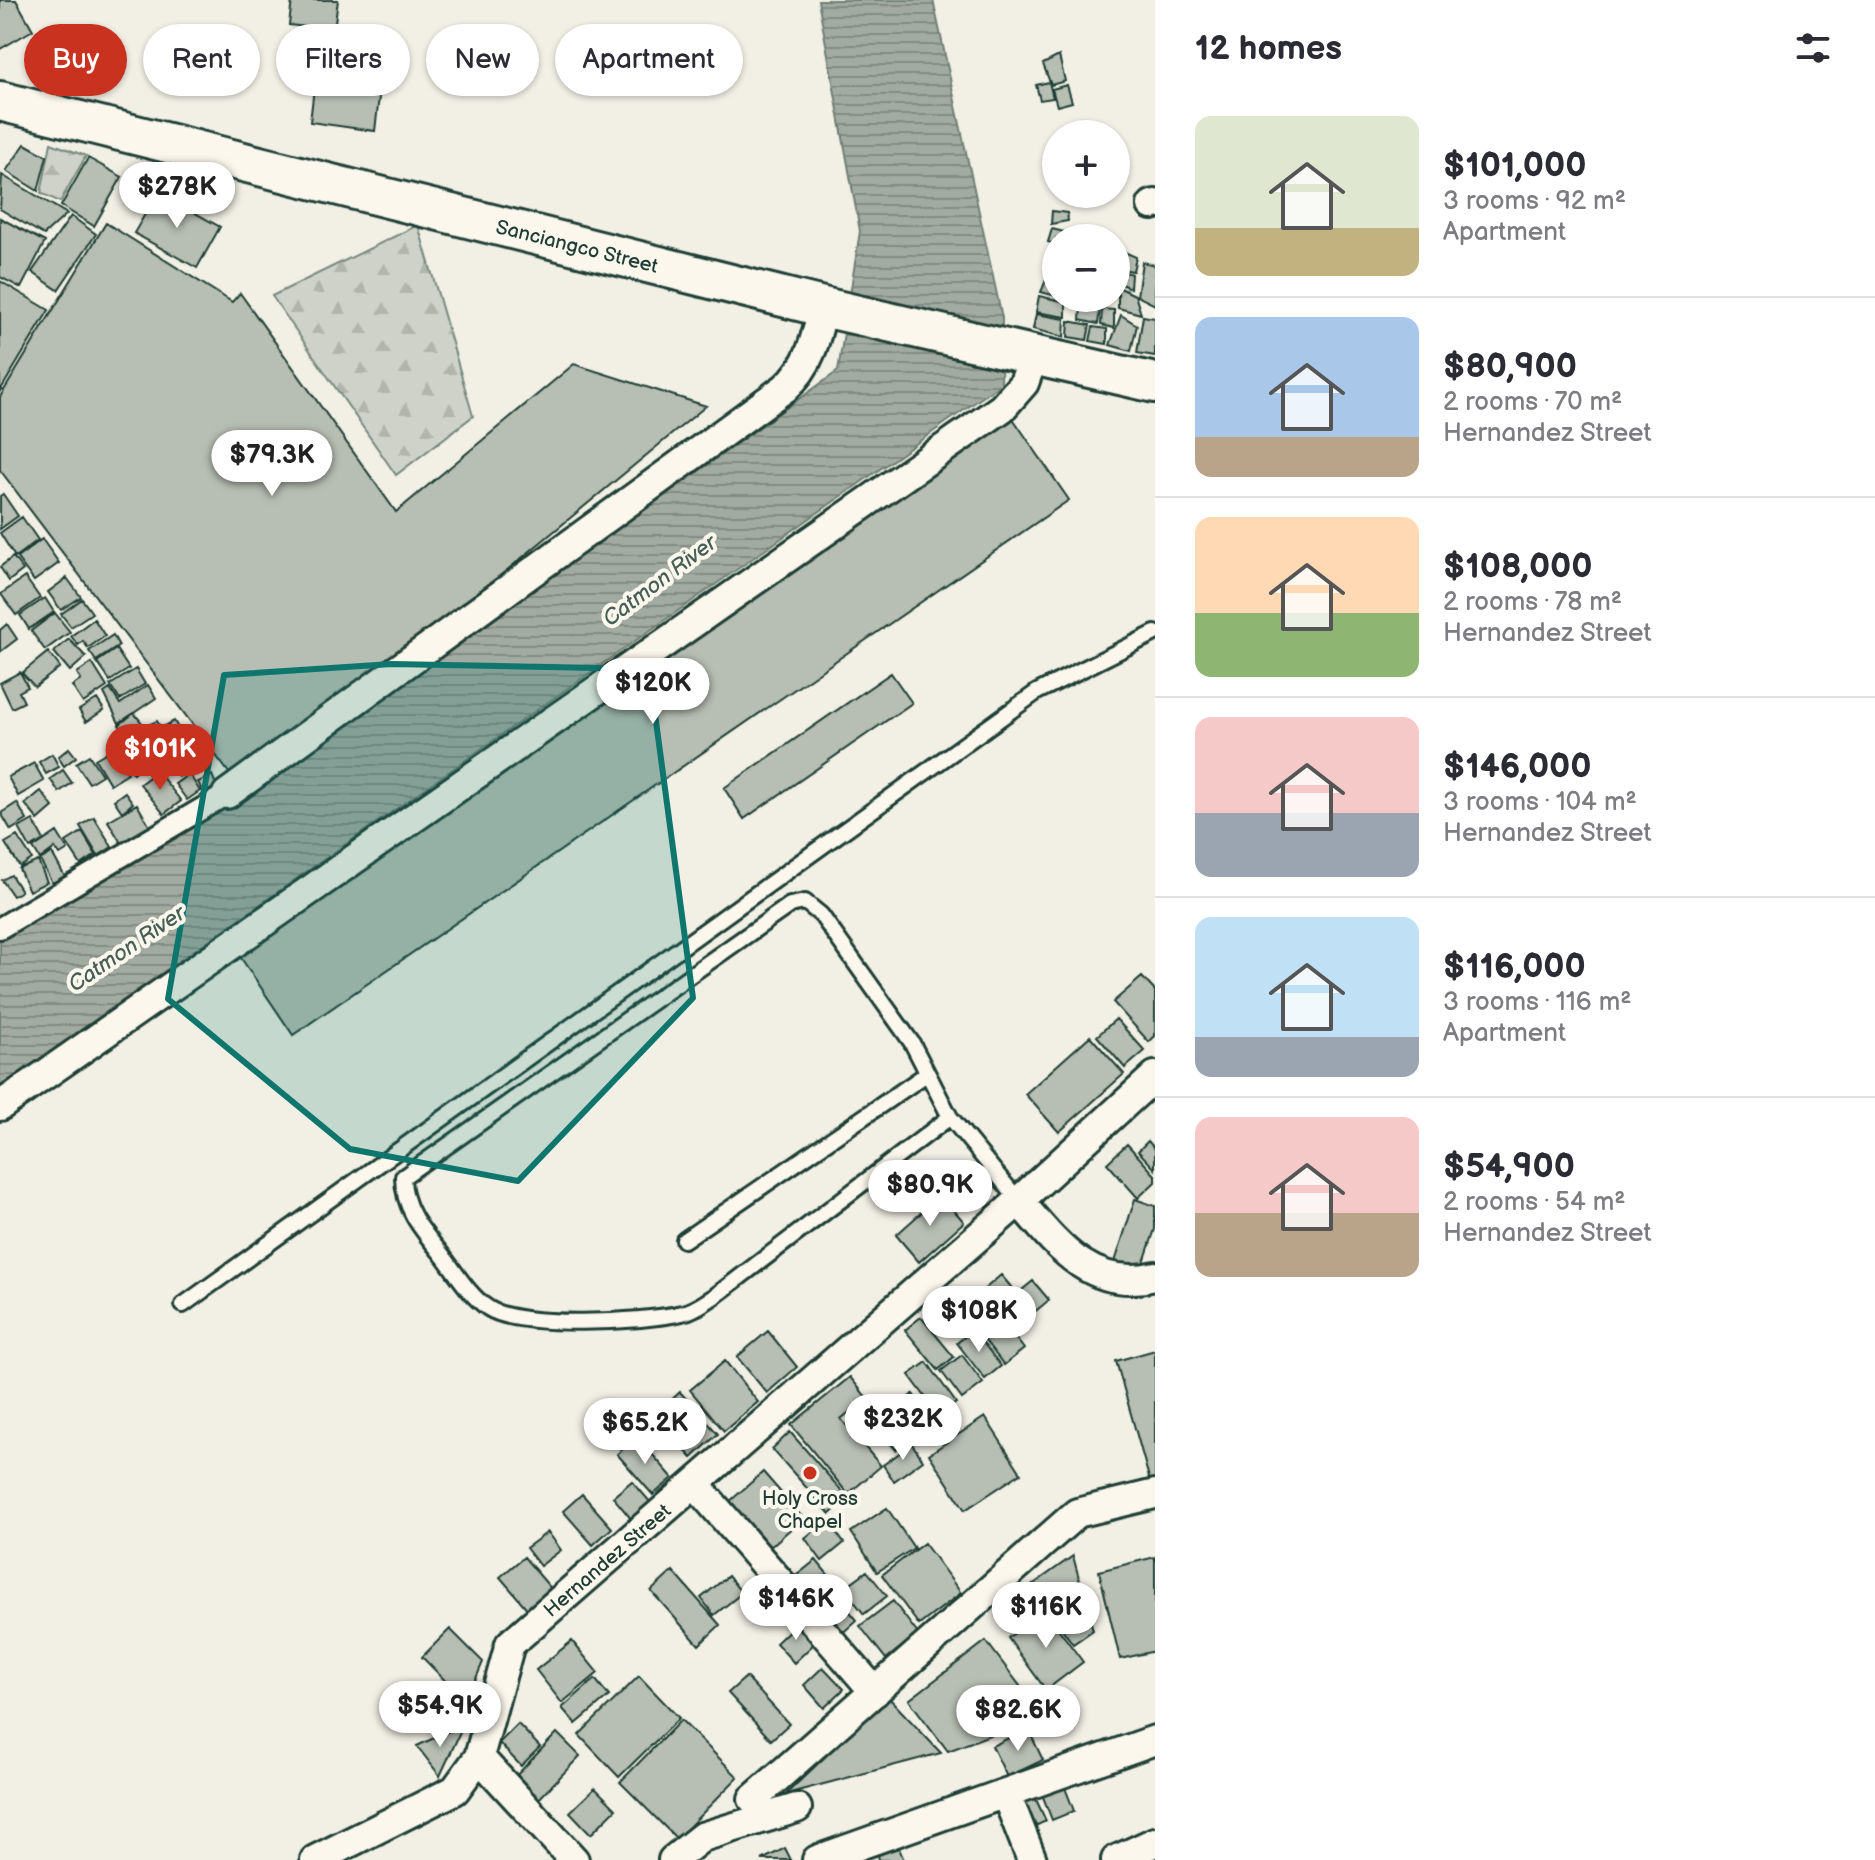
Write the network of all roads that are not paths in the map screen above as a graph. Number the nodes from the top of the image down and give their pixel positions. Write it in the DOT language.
graph roads {
  1 [pos="0,101"];
  2 [pos="834,310"];
  3 [pos="1034,355"];
  4 [pos="1155,383"];
  5 [pos="1155,633"];
  6 [pos="227,794"];
  7 [pos="0,928"];
  8 [pos="925,1075"];
  9 [pos="1155,1076"];
  10 [pos="0,1106"];
  11 [pos="950,1117"];
  12 [pos="1019,1201"];
  13 [pos="684,1240"];
  14 [pos="1155,1276"];
  15 [pos="183,1305"];
  16 [pos="695,1484"];
  17 [pos="1155,1494"];
  18 [pos="875,1692"];
  19 [pos="1155,1740"];
  20 [pos="479,1757"];
  21 [pos="1006,1794"];
  22 [pos="753,1799"];
  23 [pos="797,1808"];
  24 [pos="1155,1842"];
  25 [pos="315,1860"];
  26 [pos="574,1860"];
  27 [pos="673,1860"];
  28 [pos="817,1860"];
  29 [pos="1032,1860"];
  30 [pos="1116,1860"];
  1 -- 2 [label="main road, Sanciangco Street"];
  2 -- 3 [label="main road, Sanciangco Street"];
  2 -- 6 [label="street"];
  3 -- 4 [label="main road, Sanciangco Street"];
  3 -- 10 [label="street"];
  5 -- 15 [label="lane"];
  6 -- 7 [label="street"];
  8 -- 11 [label="lane"];
  8 -- 11 [label="lane"];
  8 -- 13 [label="lane"];
  9 -- 12 [label="street, Hernandez Street"];
  11 -- 12 [label="lane"];
  12 -- 14 [label="street"];
  12 -- 16 [label="street, Hernandez Street"];
  16 -- 18 [label="street"];
  16 -- 20 [label="street, Hernandez Street"];
  17 -- 18 [label="street"];
  18 -- 22 [label="street"];
  19 -- 21 [label="street"];
  20 -- 25 [label="street, Hernandez Street"];
  20 -- 26 [label="street"];
  21 -- 28 [label="street"];
  21 -- 29 [label="street"];
  23 -- 27 [label="street"];
  24 -- 30 [label="street"];
}
